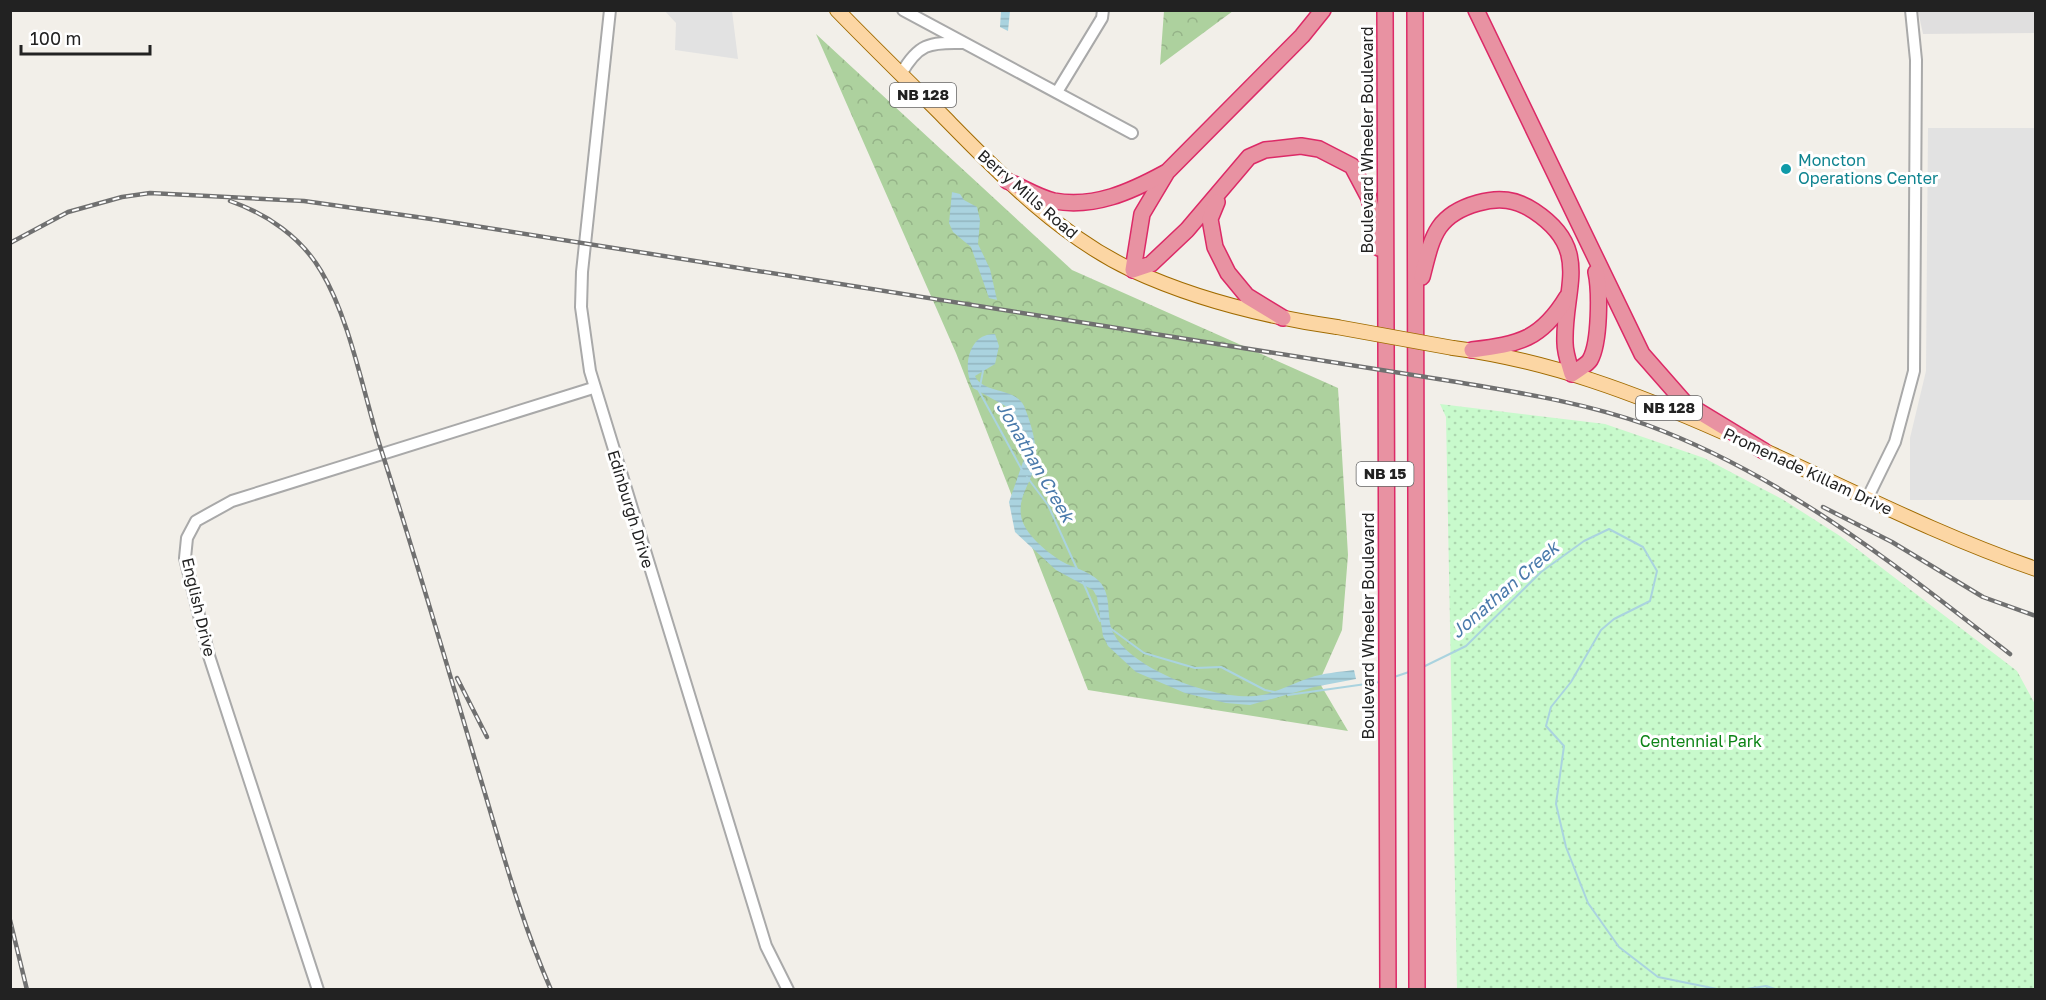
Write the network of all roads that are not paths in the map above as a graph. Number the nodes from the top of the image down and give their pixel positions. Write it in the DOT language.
graph roads {
  1 [pos="610,10"];
  2 [pos="837,10"];
  3 [pos="903,10"];
  4 [pos="1102,10"];
  5 [pos="1323,10"];
  6 [pos="1385,10"];
  7 [pos="1415,10"];
  8 [pos="1476,10"];
  9 [pos="1911,10"];
  10 [pos="967,44"];
  11 [pos="901,74"];
  12 [pos="1057,92"];
  13 [pos="1132,133"];
  14 [pos="1167,172"];
  15 [pos="1008,181"];
  16 [pos="1220,194"];
  17 [pos="1593,254"];
  18 [pos="1133,270"];
  19 [pos="1384,274"];
  20 [pos="1570,292"];
  21 [pos="1415,302"];
  22 [pos="1283,318"];
  23 [pos="1403,339"];
  24 [pos="1472,350"];
  25 [pos="1572,374"];
  26 [pos="593,388"];
  27 [pos="1764,451"];
  28 [pos="1867,499"];
  29 [pos="2036,569"];
  30 [pos="318,990"];
  31 [pos="788,990"];
  32 [pos="1388,990"];
  33 [pos="1417,990"];
  1 -- 26 [label="street, Edinburgh Drive"];
  2 -- 11 [label="main road, Berry Mills Road / NB 128"];
  3 -- 10 [label="street"];
  4 -- 12 [label="street"];
  5 -- 14 [label="highway"];
  6 -- 19 [label="highway, Boulevard Wheeler Boulevard / NB 15"];
  7 -- 21 [label="highway, NB 15"];
  8 -- 17 [label="highway"];
  9 -- 28 [label="street"];
  10 -- 11 [label="street"];
  10 -- 12 [label="street"];
  11 -- 15 [label="main road, Berry Mills Road / NB 128"];
  12 -- 13 [label="street"];
  14 -- 15 [label="highway"];
  14 -- 18 [label="highway"];
  15 -- 18 [label="main road, Berry Mills Road / NB 128"];
  16 -- 18 [label="highway"];
  16 -- 19 [label="highway"];
  16 -- 22 [label="highway"];
  17 -- 25 [label="highway"];
  17 -- 27 [label="highway"];
  18 -- 22 [label="main road, Berry Mills Road / NB 128"];
  19 -- 32 [label="highway, Boulevard Wheeler Boulevard / NB 15"];
  20 -- 21 [label="highway"];
  20 -- 24 [label="highway"];
  20 -- 25 [label="highway"];
  21 -- 33 [label="highway, NB 15"];
  22 -- 23 [label="main road, Berry Mills Road / NB 128, bridge"];
  23 -- 24 [label="main road, Promenade Killam Drive / NB 128, bridge"];
  24 -- 25 [label="main road, Promenade Killam Drive / NB 128"];
  25 -- 27 [label="main road, Promenade Killam Drive / NB 128"];
  26 -- 30 [label="street, English Drive"];
  26 -- 31 [label="street, Edinburgh Drive"];
  27 -- 28 [label="main road, Promenade Killam Drive / NB 128"];
  28 -- 29 [label="main road, Promenade Killam Drive / NB 128"];
}
